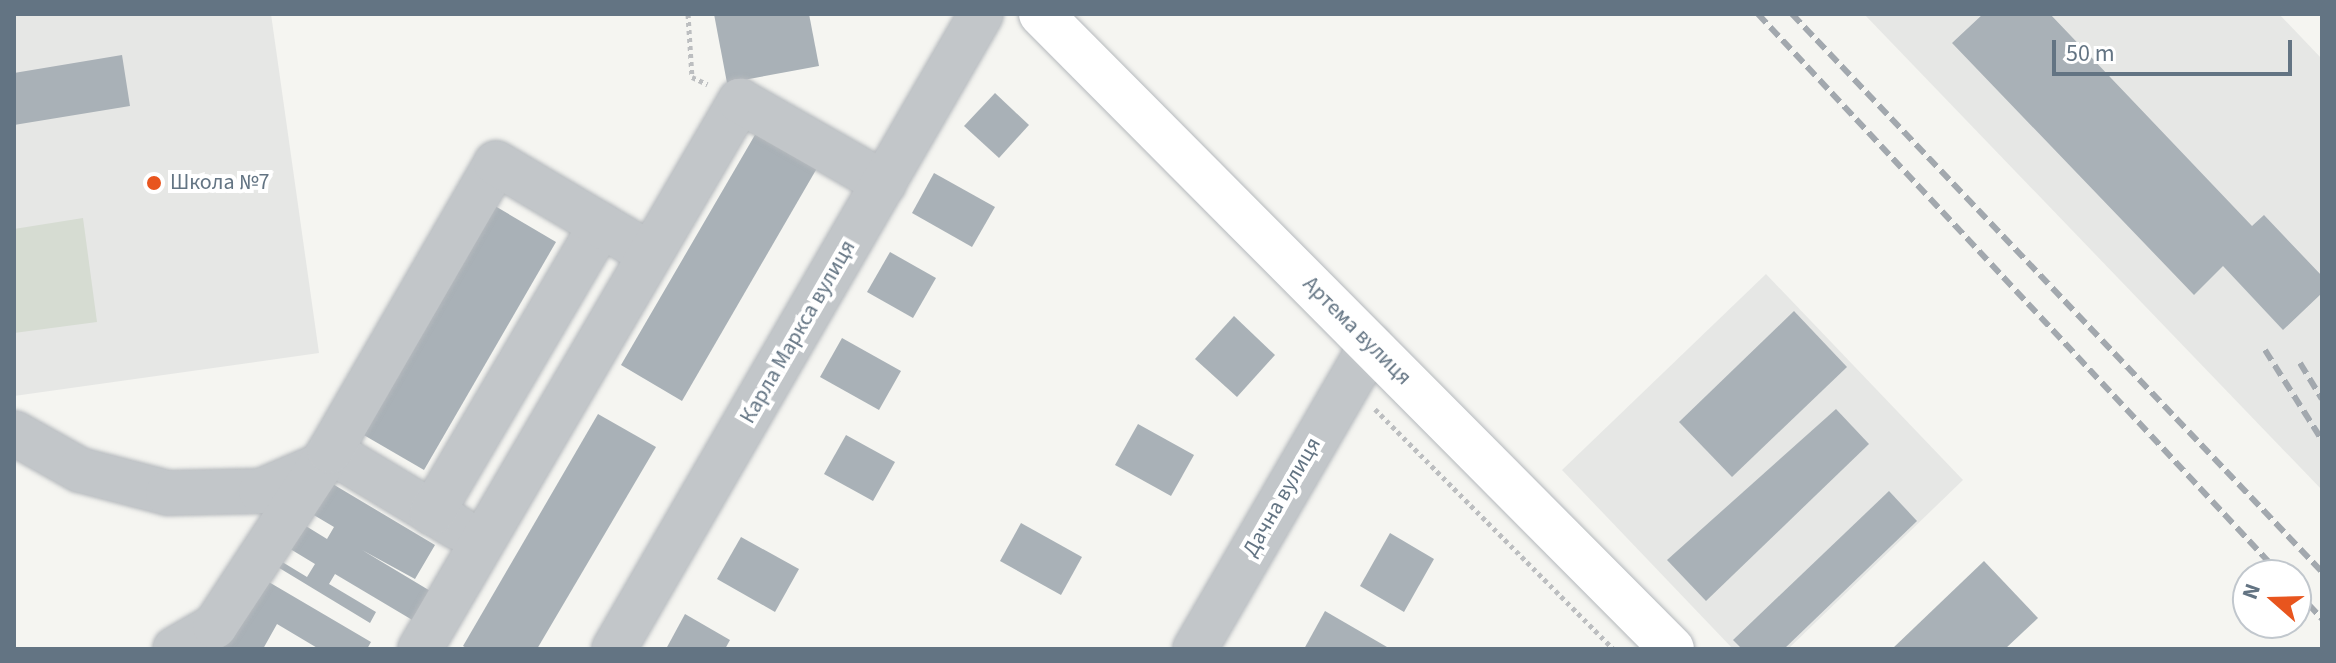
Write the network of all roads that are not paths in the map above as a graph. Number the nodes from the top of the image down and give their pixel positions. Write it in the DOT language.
graph roads {
  1 [pos="981,14"];
  2 [pos="1041,14"];
  3 [pos="884,183"];
  4 [pos="601,225"];
  5 [pos="650,254"];
  6 [pos="1371,345"];
  7 [pos="14,433"];
  8 [pos="326,458"];
  9 [pos="432,513"];
  10 [pos="482,542"];
  11 [pos="175,649"];
  12 [pos="420,649"];
  13 [pos="614,649"];
  14 [pos="1195,649"];
  15 [pos="1672,649"];
  1 -- 3 [label="street, Карла Маркса вулиця"];
  2 -- 6 [label="main road, Артема вулиця"];
  3 -- 5 [label="street"];
  3 -- 13 [label="street, Карла Маркса вулиця"];
  4 -- 5 [label="street"];
  4 -- 8 [label="street"];
  4 -- 9 [label="street"];
  5 -- 10 [label="street"];
  6 -- 14 [label="street, Дачна вулиця"];
  6 -- 15 [label="main road, Артема вулиця"];
  7 -- 8 [label="street"];
  8 -- 9 [label="street"];
  8 -- 11 [label="street"];
  9 -- 10 [label="street"];
  10 -- 12 [label="street"];
}
